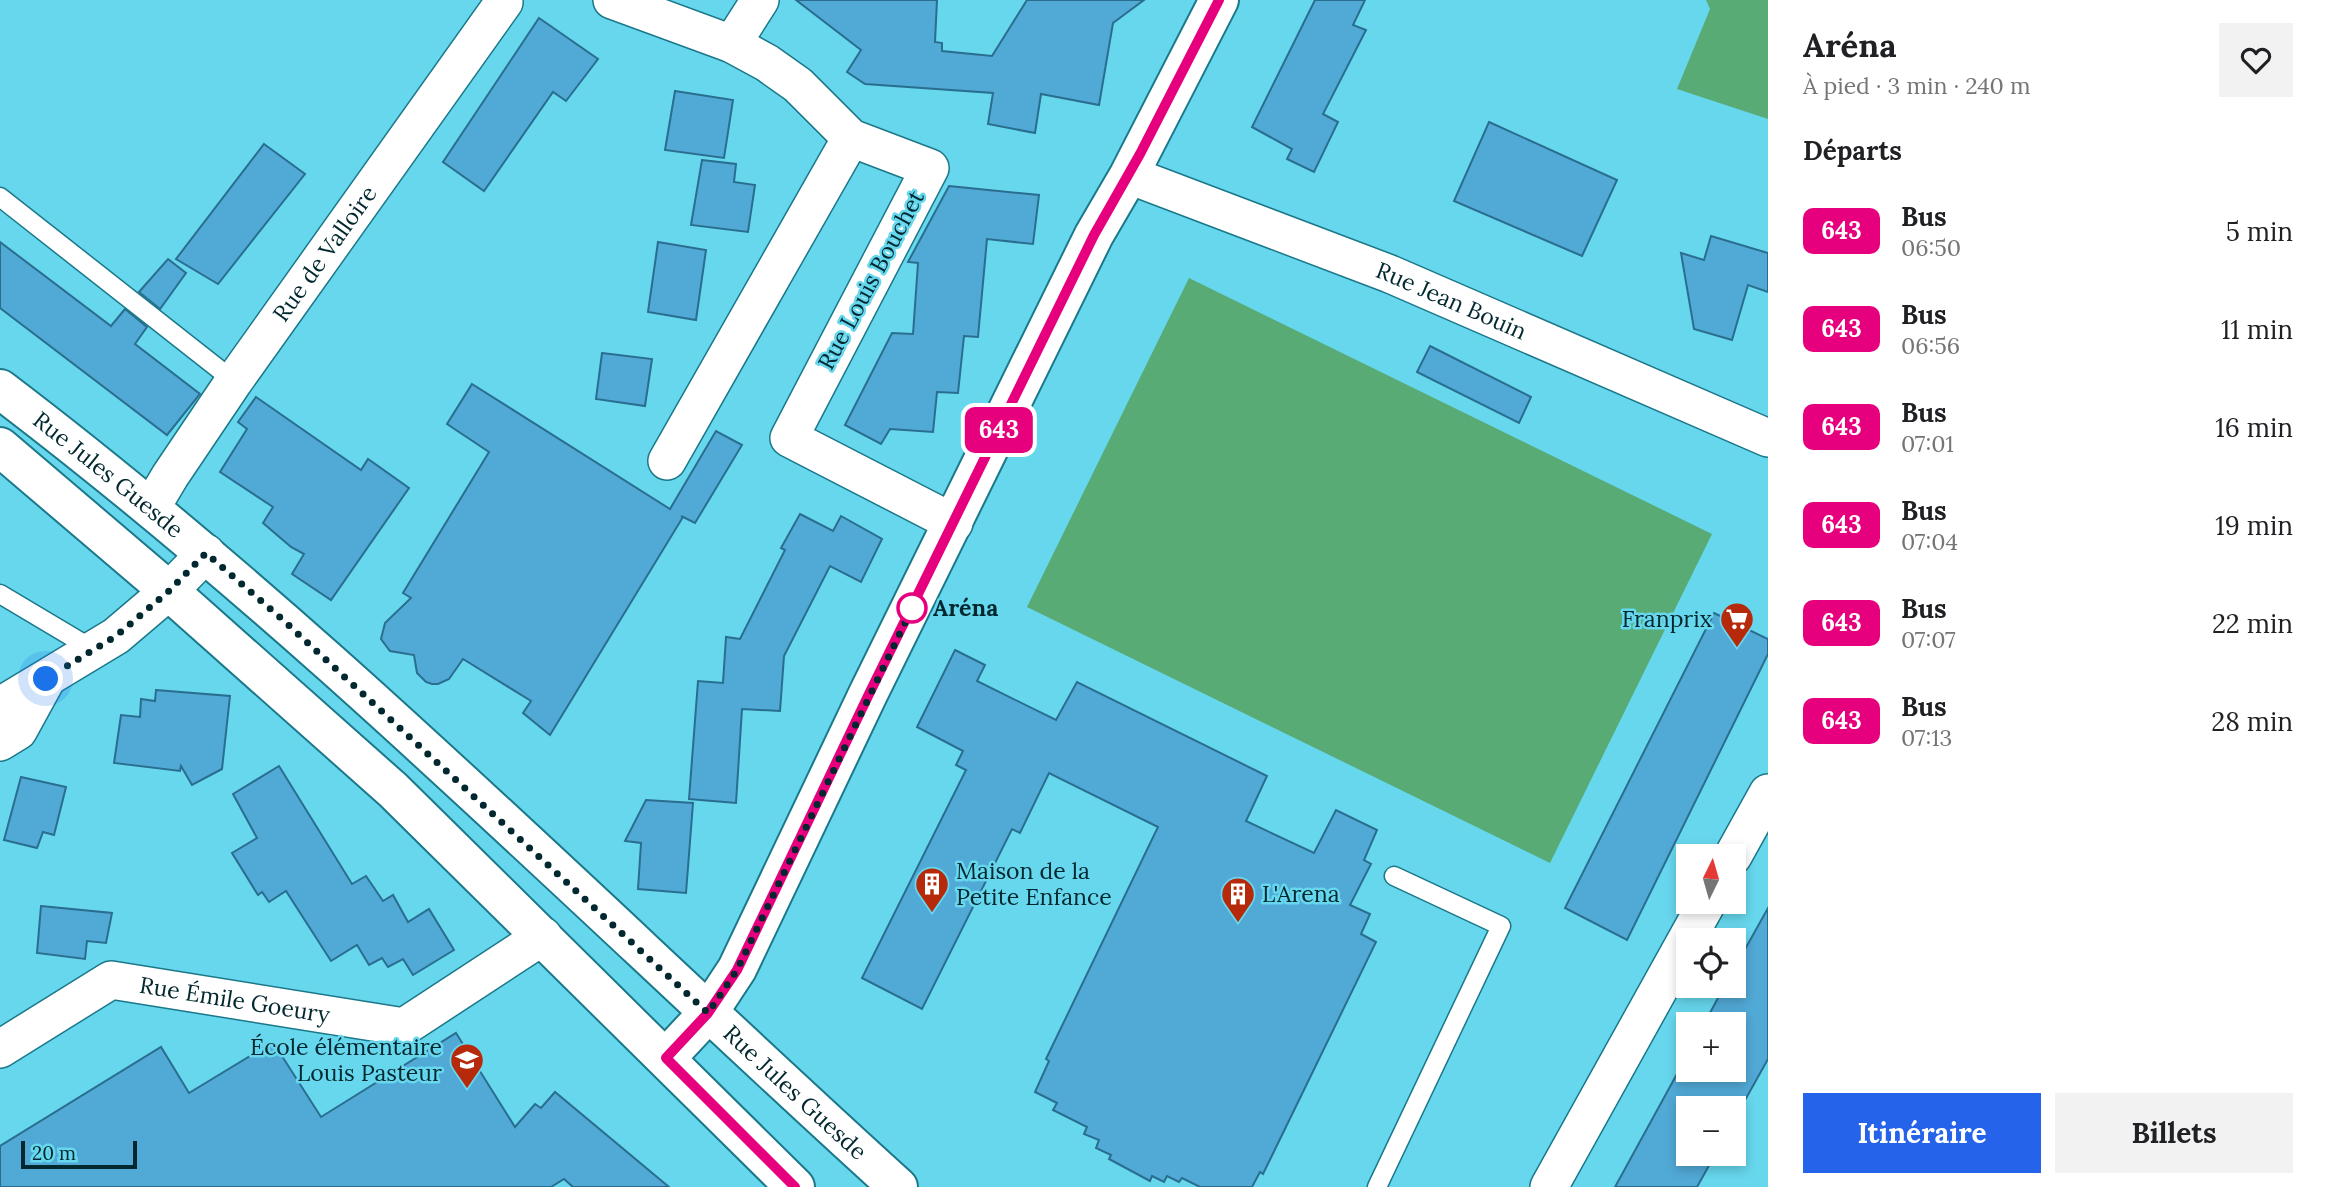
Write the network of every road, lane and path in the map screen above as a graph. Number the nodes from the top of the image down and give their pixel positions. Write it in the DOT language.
graph roads {
  1 [pos="612,0"];
  2 [pos="760,0"];
  3 [pos="1219,0"];
  4 [pos="504,2"];
  5 [pos="732,44"];
  6 [pos="851,138"];
  7 [pos="1129,175"];
  8 [pos="0,197"];
  9 [pos="234,382"];
  10 [pos="0,389"];
  11 [pos="1768,438"];
  12 [pos="0,447"];
  13 [pos="667,461"];
  14 [pos="151,508"];
  15 [pos="954,523"];
  16 [pos="206,553"];
  17 [pos="169,591"];
  18 [pos="0,594"];
  19 [pos="94,650"];
  20 [pos="46,679"];
  21 [pos="0,706"];
  22 [pos="0,742"];
  23 [pos="1768,793"];
  24 [pos="1740,844"];
  25 [pos="1394,876"];
  26 [pos="1701,914"];
  27 [pos="543,936"];
  28 [pos="708,1013"];
  29 [pos="0,1049"];
  30 [pos="666,1058"];
  31 [pos="795,1187"];
  32 [pos="898,1187"];
  33 [pos="1377,1187"];
  34 [pos="1549,1187"];
  1 -- 5 [label="street, Rue Louis Bouchet"];
  2 -- 5 [label="street"];
  3 -- 7 [label="main road"];
  4 -- 9 [label="street, Rue de Valloire"];
  5 -- 6 [label="street, Rue Louis Bouchet"];
  6 -- 13 [label="street"];
  6 -- 15 [label="street, Rue Louis Bouchet"];
  7 -- 11 [label="street, Rue Jean Bouin"];
  7 -- 15 [label="main road"];
  8 -- 9 [label="lane"];
  9 -- 14 [label="street, Rue de Valloire"];
  10 -- 14 [label="main road, Rue Jules Guesde"];
  12 -- 17 [label="main road, Rue Jules Guesde"];
  14 -- 16 [label="main road, Rue Jules Guesde"];
  15 -- 28 [label="main road"];
  16 -- 17 [label="street"];
  16 -- 28 [label="main road, Rue Jules Guesde"];
  17 -- 19 [label="street"];
  17 -- 27 [label="main road, Rue Jules Guesde"];
  18 -- 19 [label="lane"];
  19 -- 20 [label="street"];
  20 -- 21 [label="street"];
  20 -- 22 [label="street"];
  23 -- 24 [label="street"];
  25 -- 33 [label="lane"];
  26 -- 34 [label="street"];
  27 -- 29 [label="street, Rue Émile Goeury"];
  27 -- 30 [label="main road, Rue Jules Guesde"];
  28 -- 30 [label="main road"];
  28 -- 32 [label="main road, Rue Jules Guesde"];
  30 -- 31 [label="main road, Rue Jules Guesde"];
}
